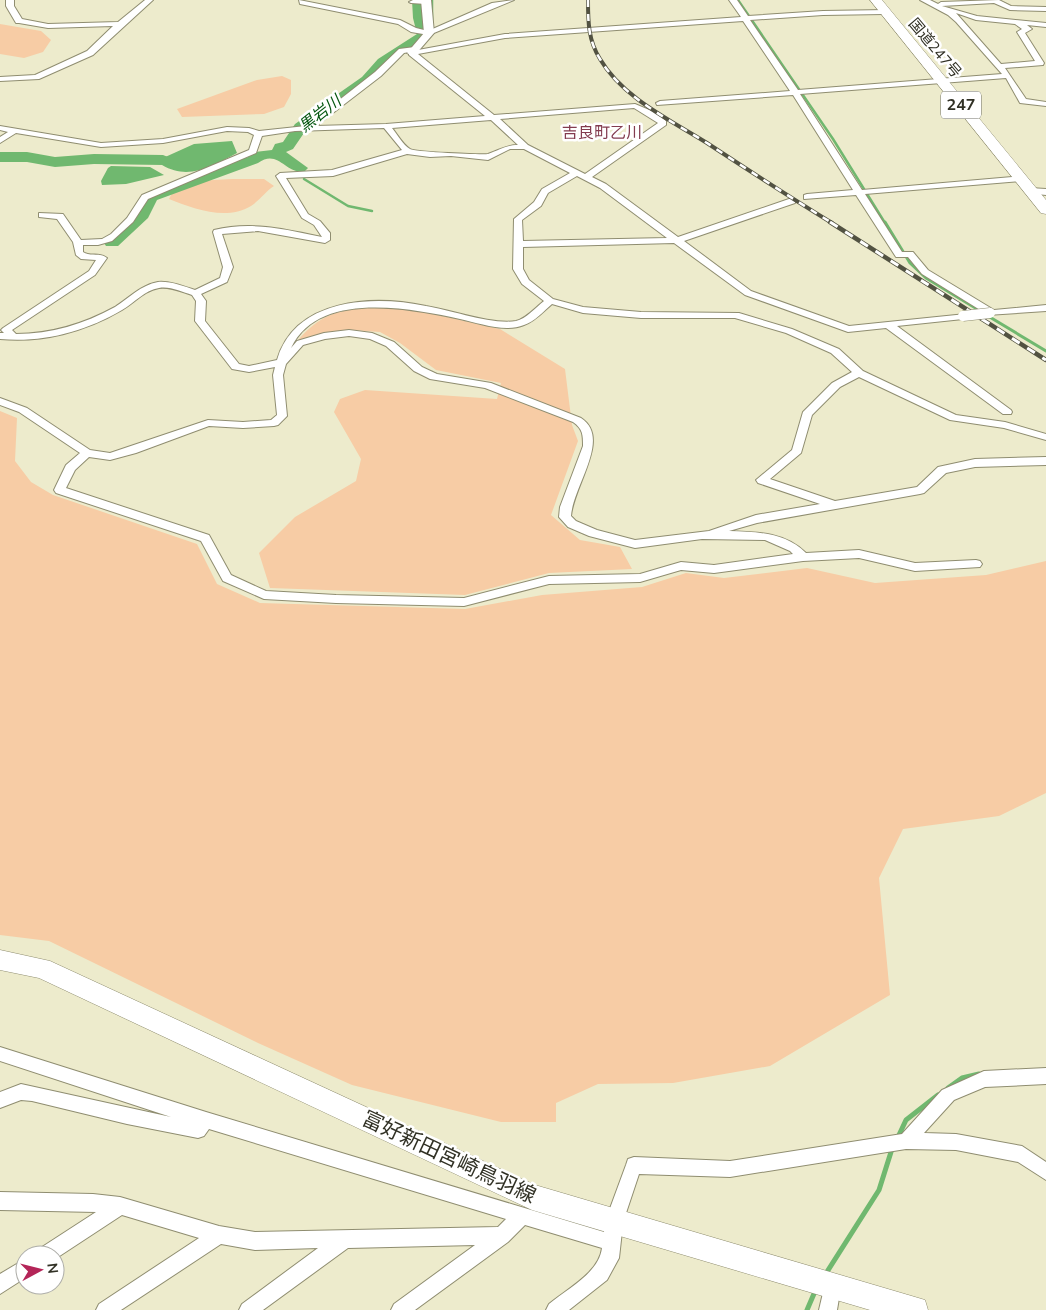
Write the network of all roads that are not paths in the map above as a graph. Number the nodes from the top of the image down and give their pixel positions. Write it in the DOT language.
graph roads {
  1 [pos="10,0"];
  2 [pos="149,0"];
  3 [pos="303,0"];
  4 [pos="510,0"];
  5 [pos="733,0"];
  6 [pos="876,0"];
  7 [pos="924,0"];
  8 [pos="426,1"];
  9 [pos="994,1"];
  10 [pos="414,2"];
  11 [pos="323,3"];
  12 [pos="938,4"];
  13 [pos="1046,9"];
  14 [pos="884,12"];
  15 [pos="745,18"];
  16 [pos="1010,21"];
  17 [pos="120,24"];
  18 [pos="1046,25"];
  19 [pos="429,33"];
  20 [pos="414,51"];
  21 [pos="998,66"];
  22 [pos="1008,76"];
  23 [pos="0,79"];
  24 [pos="941,80"];
  25 [pos="795,92"];
  26 [pos="660,103"];
  27 [pos="1046,104"];
  28 [pos="493,118"];
  29 [pos="386,126"];
  30 [pos="0,128"];
  31 [pos="306,129"];
  32 [pos="14,131"];
  33 [pos="258,134"];
  34 [pos="0,141"];
  35 [pos="525,147"];
  36 [pos="407,151"];
  37 [pos="576,173"];
  38 [pos="586,177"];
  39 [pos="1020,178"];
  40 [pos="1030,191"];
  41 [pos="859,192"];
  42 [pos="1046,192"];
  43 [pos="807,197"];
  44 [pos="792,201"];
  45 [pos="1046,210"];
  46 [pos="42,215"];
  47 [pos="678,240"];
  48 [pos="78,242"];
  49 [pos="517,244"];
  50 [pos="196,293"];
  51 [pos="550,301"];
  52 [pos="1046,308"];
  53 [pos="991,313"];
  54 [pos="797,322"];
  55 [pos="889,325"];
  56 [pos="0,336"];
  57 [pos="14,338"];
  58 [pos="283,362"];
  59 [pos="860,373"];
  60 [pos="0,400"];
  61 [pos="1007,412"];
  62 [pos="1046,437"];
  63 [pos="87,454"];
  64 [pos="1046,461"];
  65 [pos="837,506"];
  66 [pos="702,535"];
  67 [pos="803,557"];
  68 [pos="976,564"];
  69 [pos="0,960"];
  70 [pos="0,1054"];
  71 [pos="1046,1076"];
  72 [pos="0,1100"];
  73 [pos="206,1120"];
  74 [pos="906,1141"];
  75 [pos="1046,1172"];
  76 [pos="0,1200"];
  77 [pos="120,1206"];
  78 [pos="521,1216"];
  79 [pos="613,1233"];
  80 [pos="219,1234"];
  81 [pos="502,1236"];
  82 [pos="344,1240"];
  83 [pos="60,1245"];
  84 [pos="15,1275"];
  85 [pos="0,1285"];
  86 [pos="823,1291"];
  87 [pos="123,1305"];
  88 [pos="106,1310"];
  89 [pos="248,1310"];
  90 [pos="400,1310"];
  91 [pos="555,1310"];
  92 [pos="915,1310"];
  1 -- 17 [label="street"];
  2 -- 17 [label="street"];
  3 -- 11 [label="street"];
  4 -- 19 [label="street"];
  5 -- 15 [label="street"];
  6 -- 14 [label="highway, 国道247号 / 247"];
  7 -- 12 [label="street"];
  7 -- 21 [label="street"];
  8 -- 10 [label="street"];
  8 -- 19 [label="street"];
  9 -- 12 [label="street"];
  9 -- 13 [label="street"];
  11 -- 19 [label="street"];
  12 -- 16 [label="street"];
  14 -- 15 [label="street"];
  14 -- 24 [label="highway, 国道247号 / 247"];
  15 -- 20 [label="street"];
  15 -- 25 [label="street"];
  16 -- 18 [label="street"];
  16 -- 21 [label="street"];
  17 -- 23 [label="street"];
  19 -- 20 [label="street"];
  20 -- 28 [label="street"];
  20 -- 31 [label="street"];
  21 -- 22 [label="street"];
  22 -- 24 [label="street"];
  22 -- 27 [label="street"];
  24 -- 25 [label="street"];
  24 -- 39 [label="highway, 国道247号 / 247"];
  25 -- 26 [label="street"];
  25 -- 41 [label="street"];
  28 -- 29 [label="street"];
  28 -- 35 [label="street"];
  28 -- 38 [label="street"];
  29 -- 31 [label="street"];
  29 -- 36 [label="street"];
  30 -- 32 [label="street"];
  31 -- 33 [label="street"];
  32 -- 33 [label="street"];
  32 -- 34 [label="street"];
  33 -- 48 [label="street"];
  35 -- 36 [label="street"];
  35 -- 37 [label="street"];
  36 -- 50 [label="street"];
  37 -- 38 [label="street"];
  37 -- 49 [label="street"];
  38 -- 47 [label="street"];
  39 -- 40 [label="highway, 国道247号 / 247"];
  39 -- 41 [label="street"];
  40 -- 42 [label="street"];
  40 -- 45 [label="highway, 国道247号 / 247"];
  41 -- 43 [label="street"];
  41 -- 53 [label="street"];
  44 -- 47 [label="street"];
  46 -- 48 [label="street"];
  47 -- 49 [label="street"];
  47 -- 54 [label="street"];
  48 -- 57 [label="street"];
  49 -- 51 [label="street"];
  50 -- 57 [label="street"];
  50 -- 58 [label="street"];
  51 -- 54 [label="street"];
  51 -- 58 [label="street"];
  52 -- 53 [label="street"];
  53 -- 55 [label="street, bridge"];
  54 -- 55 [label="street"];
  54 -- 59 [label="street"];
  55 -- 61 [label="street"];
  56 -- 57 [label="street"];
  58 -- 63 [label="street"];
  58 -- 66 [label="street"];
  59 -- 62 [label="street"];
  59 -- 65 [label="street"];
  60 -- 63 [label="street"];
  63 -- 67 [label="street"];
  64 -- 65 [label="street"];
  65 -- 66 [label="street"];
  66 -- 67 [label="street"];
  67 -- 68 [label="street"];
  69 -- 79 [label="main road, 富好新田宮崎鳥羽線"];
  70 -- 73 [label="street"];
  71 -- 74 [label="street"];
  72 -- 73 [label="street"];
  73 -- 78 [label="street"];
  74 -- 75 [label="street"];
  74 -- 79 [label="street"];
  76 -- 77 [label="street"];
  77 -- 80 [label="street"];
  77 -- 83 [label="street"];
  78 -- 79 [label="street"];
  78 -- 81 [label="street"];
  79 -- 86 [label="main road, 富好新田宮崎鳥羽線"];
  79 -- 91 [label="street"];
  80 -- 82 [label="street"];
  80 -- 87 [label="street"];
  81 -- 82 [label="street"];
  81 -- 90 [label="street"];
  82 -- 89 [label="street"];
  84 -- 85 [label="street"];
  86 -- 92 [label="main road, 富好新田宮崎鳥羽線"];
  87 -- 88 [label="street"];
}
